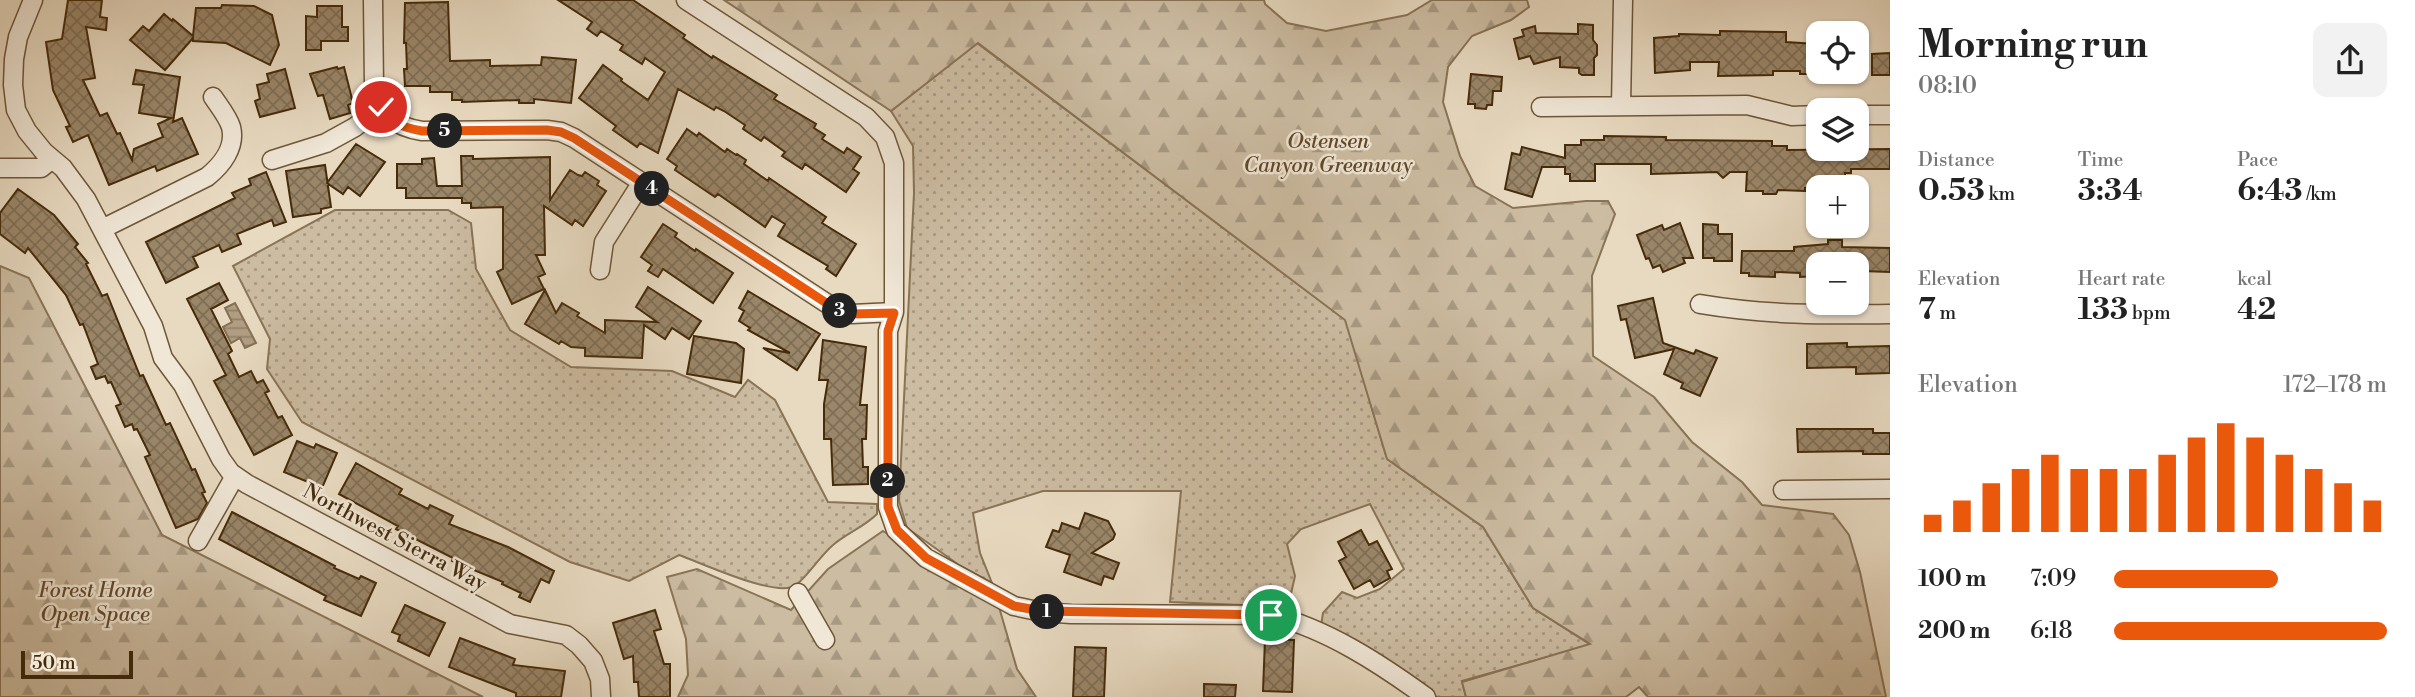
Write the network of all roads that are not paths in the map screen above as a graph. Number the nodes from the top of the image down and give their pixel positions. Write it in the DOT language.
graph roads {
  1 [pos="33,0"];
  2 [pos="373,0"];
  3 [pos="686,0"];
  4 [pos="1623,0"];
  5 [pos="8,50"];
  6 [pos="213,97"];
  7 [pos="1621,105"];
  8 [pos="381,107"];
  9 [pos="1541,107"];
  10 [pos="1869,115"];
  11 [pos="1890,115"];
  12 [pos="1806,116"];
  13 [pos="52,159"];
  14 [pos="272,160"];
  15 [pos="0,168"];
  16 [pos="642,182"];
  17 [pos="102,229"];
  18 [pos="600,270"];
  19 [pos="1700,304"];
  20 [pos="894,313"];
  21 [pos="1890,314"];
  22 [pos="235,476"];
  23 [pos="1890,489"];
  24 [pos="1783,490"];
  25 [pos="198,541"];
  26 [pos="798,593"];
  27 [pos="825,640"];
  28 [pos="601,697"];
  29 [pos="1426,697"];
  1 -- 5 [label="street, Northwest Sierra Way"];
  2 -- 8 [label="street"];
  3 -- 20 [label="street"];
  4 -- 7 [label="street"];
  5 -- 13 [label="street, Northwest Sierra Way"];
  6 -- 17 [label="street"];
  7 -- 9 [label="street"];
  7 -- 12 [label="street"];
  8 -- 14 [label="street"];
  8 -- 16 [label="street"];
  10 -- 11 [label="street"];
  13 -- 15 [label="street"];
  13 -- 17 [label="street, Northwest Sierra Way"];
  16 -- 18 [label="street"];
  16 -- 20 [label="street"];
  17 -- 22 [label="street, Northwest Sierra Way"];
  19 -- 21 [label="street"];
  20 -- 29 [label="street"];
  22 -- 25 [label="street"];
  22 -- 28 [label="street, Northwest Sierra Way"];
  23 -- 24 [label="street"];
  26 -- 27 [label="street"];
}
